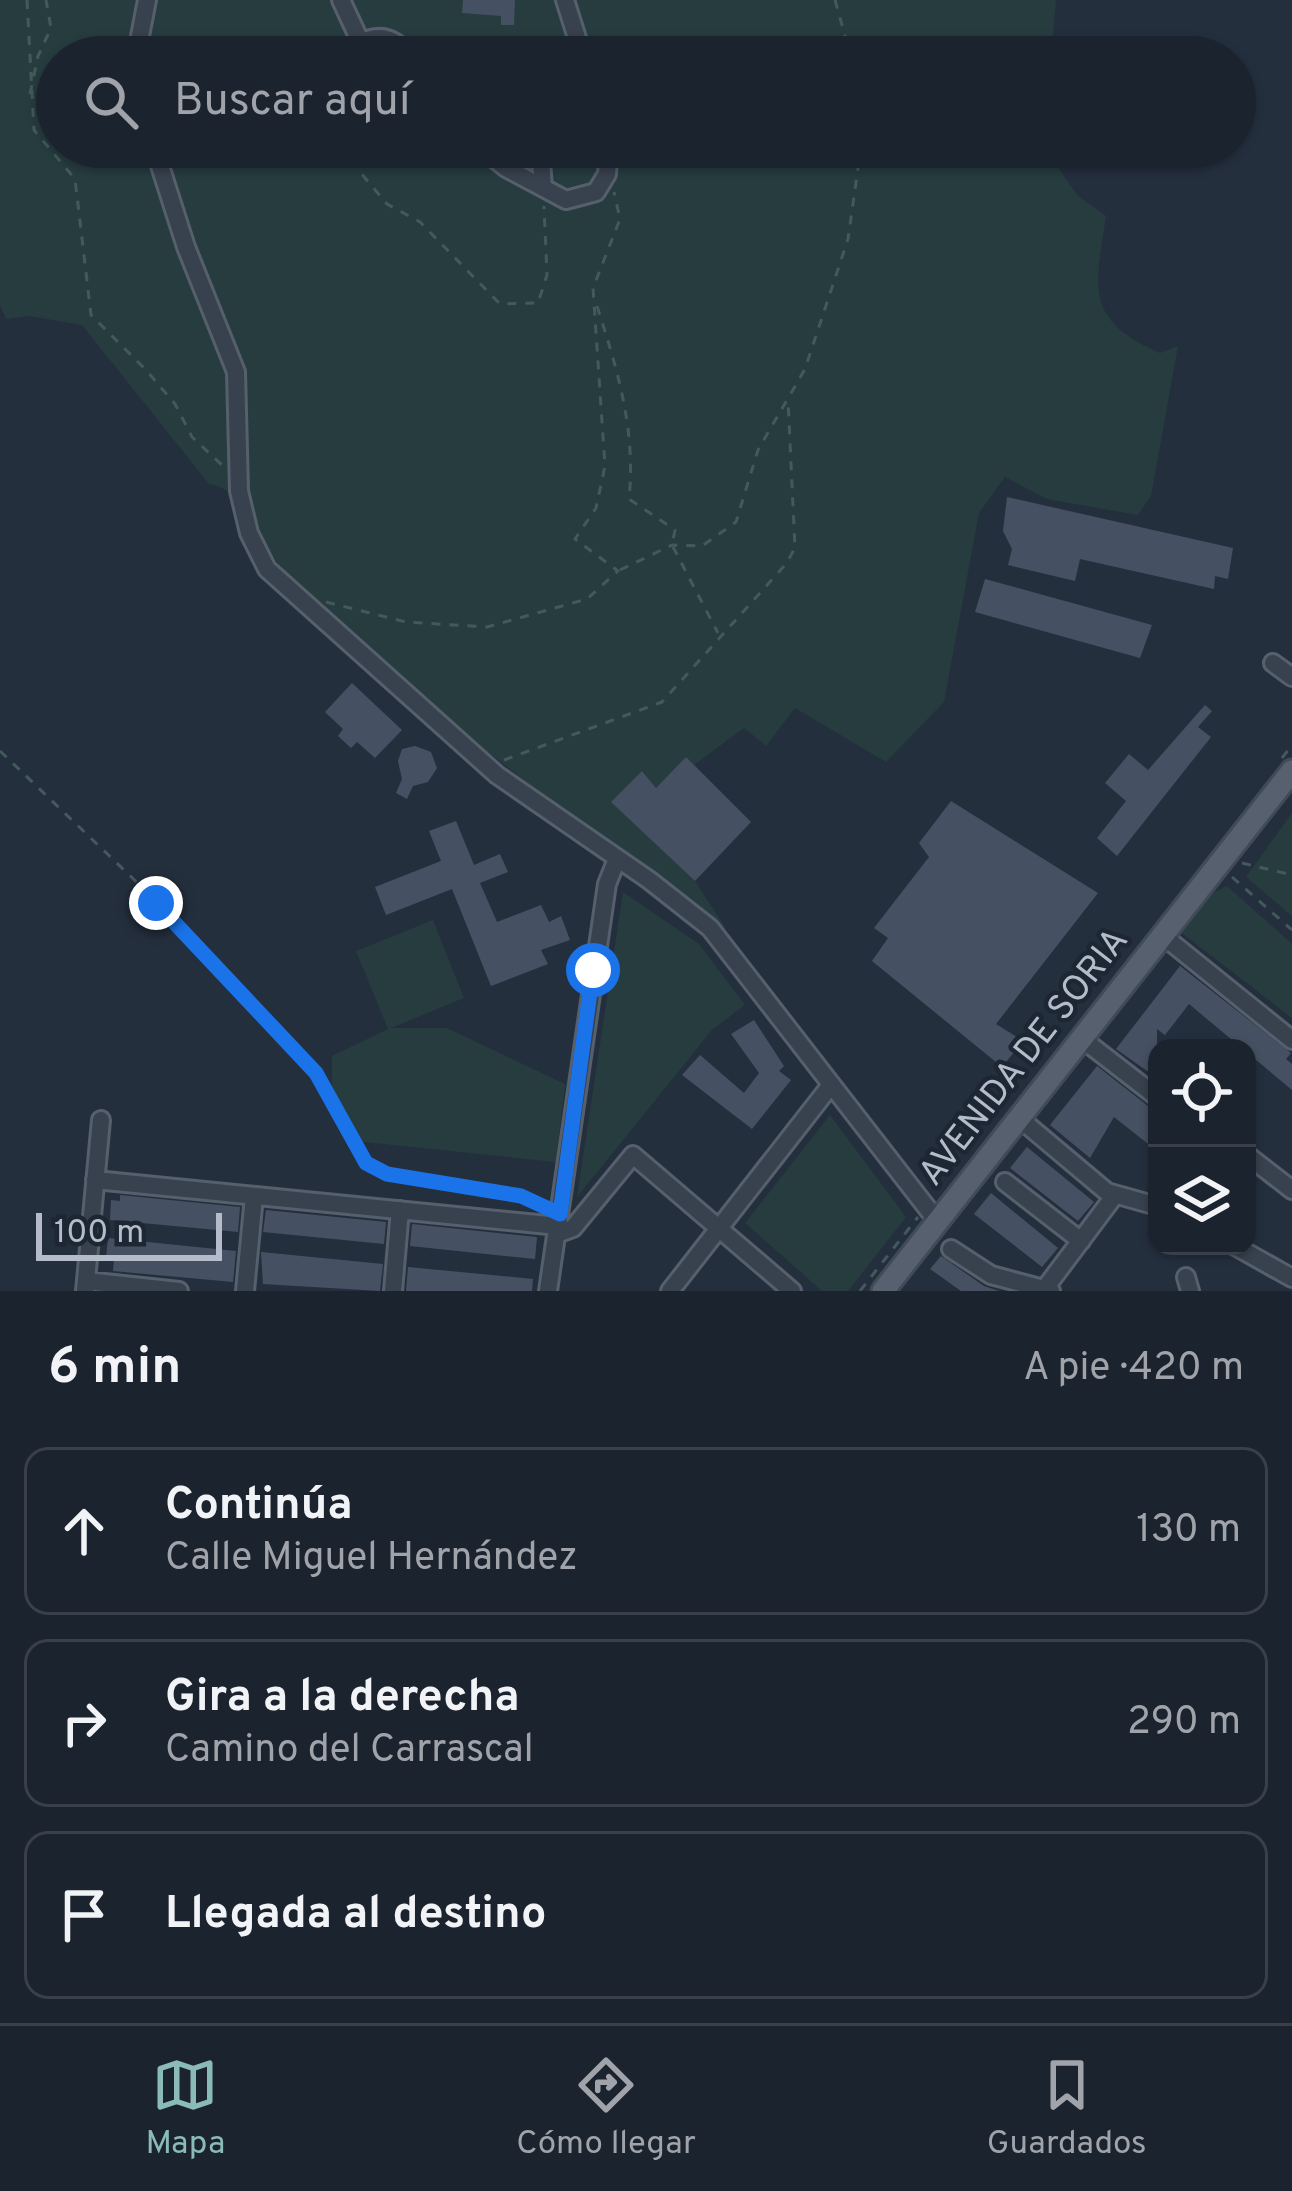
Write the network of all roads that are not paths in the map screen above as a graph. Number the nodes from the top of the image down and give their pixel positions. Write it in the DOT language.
graph roads {
  1 [pos="146,0"];
  2 [pos="341,0"];
  3 [pos="565,0"];
  4 [pos="140,36"];
  5 [pos="353,36"];
  6 [pos="576,36"];
  7 [pos="161,168"];
  8 [pos="512,168"];
  9 [pos="542,168"];
  10 [pos="608,168"];
  11 [pos="543,188"];
  12 [pos="1273,663"];
  13 [pos="1292,677"];
  14 [pos="1292,771"];
  15 [pos="617,859"];
  16 [pos="1162,935"];
  17 [pos="1081,1038"];
  18 [pos="1292,1040"];
  19 [pos="831,1085"];
  20 [pos="1148,1090"];
  21 [pos="1019,1118"];
  22 [pos="101,1120"];
  23 [pos="1256,1162"];
  24 [pos="95,1180"];
  25 [pos="1005,1182"];
  26 [pos="1292,1190"];
  27 [pos="254,1196"];
  28 [pos="1115,1196"];
  29 [pos="1148,1204"];
  30 [pos="400,1210"];
  31 [pos="929,1218"];
  32 [pos="558,1224"];
  33 [pos="719,1227"];
  34 [pos="1081,1241"];
  35 [pos="951,1249"];
  36 [pos="1251,1255"];
  37 [pos="1292,1278"];
  38 [pos="85,1286"];
  39 [pos="1047,1290"];
  40 [pos="179,1291"];
  41 [pos="245,1291"];
  42 [pos="393,1291"];
  43 [pos="548,1291"];
  44 [pos="670,1291"];
  45 [pos="792,1291"];
  46 [pos="883,1291"];
  1 -- 4 [label="street"];
  2 -- 5 [label="street"];
  3 -- 6 [label="street"];
  7 -- 15 [label="street"];
  8 -- 11 [label="street"];
  9 -- 11 [label="street"];
  10 -- 11 [label="street"];
  12 -- 13 [label="street"];
  14 -- 16 [label="main road, AVENIDA DE SORIA"];
  15 -- 19 [label="street"];
  15 -- 32 [label="street"];
  16 -- 17 [label="main road, AVENIDA DE SORIA"];
  16 -- 18 [label="street"];
  17 -- 20 [label="street"];
  17 -- 21 [label="main road, AVENIDA DE SORIA"];
  19 -- 31 [label="street"];
  19 -- 33 [label="street"];
  21 -- 28 [label="street"];
  21 -- 31 [label="main road, AVENIDA DE SORIA"];
  22 -- 24 [label="street"];
  23 -- 26 [label="street"];
  24 -- 27 [label="street"];
  24 -- 38 [label="street"];
  25 -- 34 [label="street"];
  27 -- 30 [label="street"];
  27 -- 41 [label="street"];
  28 -- 29 [label="street"];
  28 -- 34 [label="street"];
  30 -- 32 [label="street"];
  30 -- 42 [label="street"];
  31 -- 46 [label="main road, AVENIDA DE SORIA"];
  32 -- 33 [label="street"];
  32 -- 43 [label="street"];
  33 -- 44 [label="street"];
  33 -- 45 [label="street"];
  34 -- 39 [label="street"];
  35 -- 39 [label="street"];
  36 -- 37 [label="street"];
  38 -- 40 [label="street"];
}
